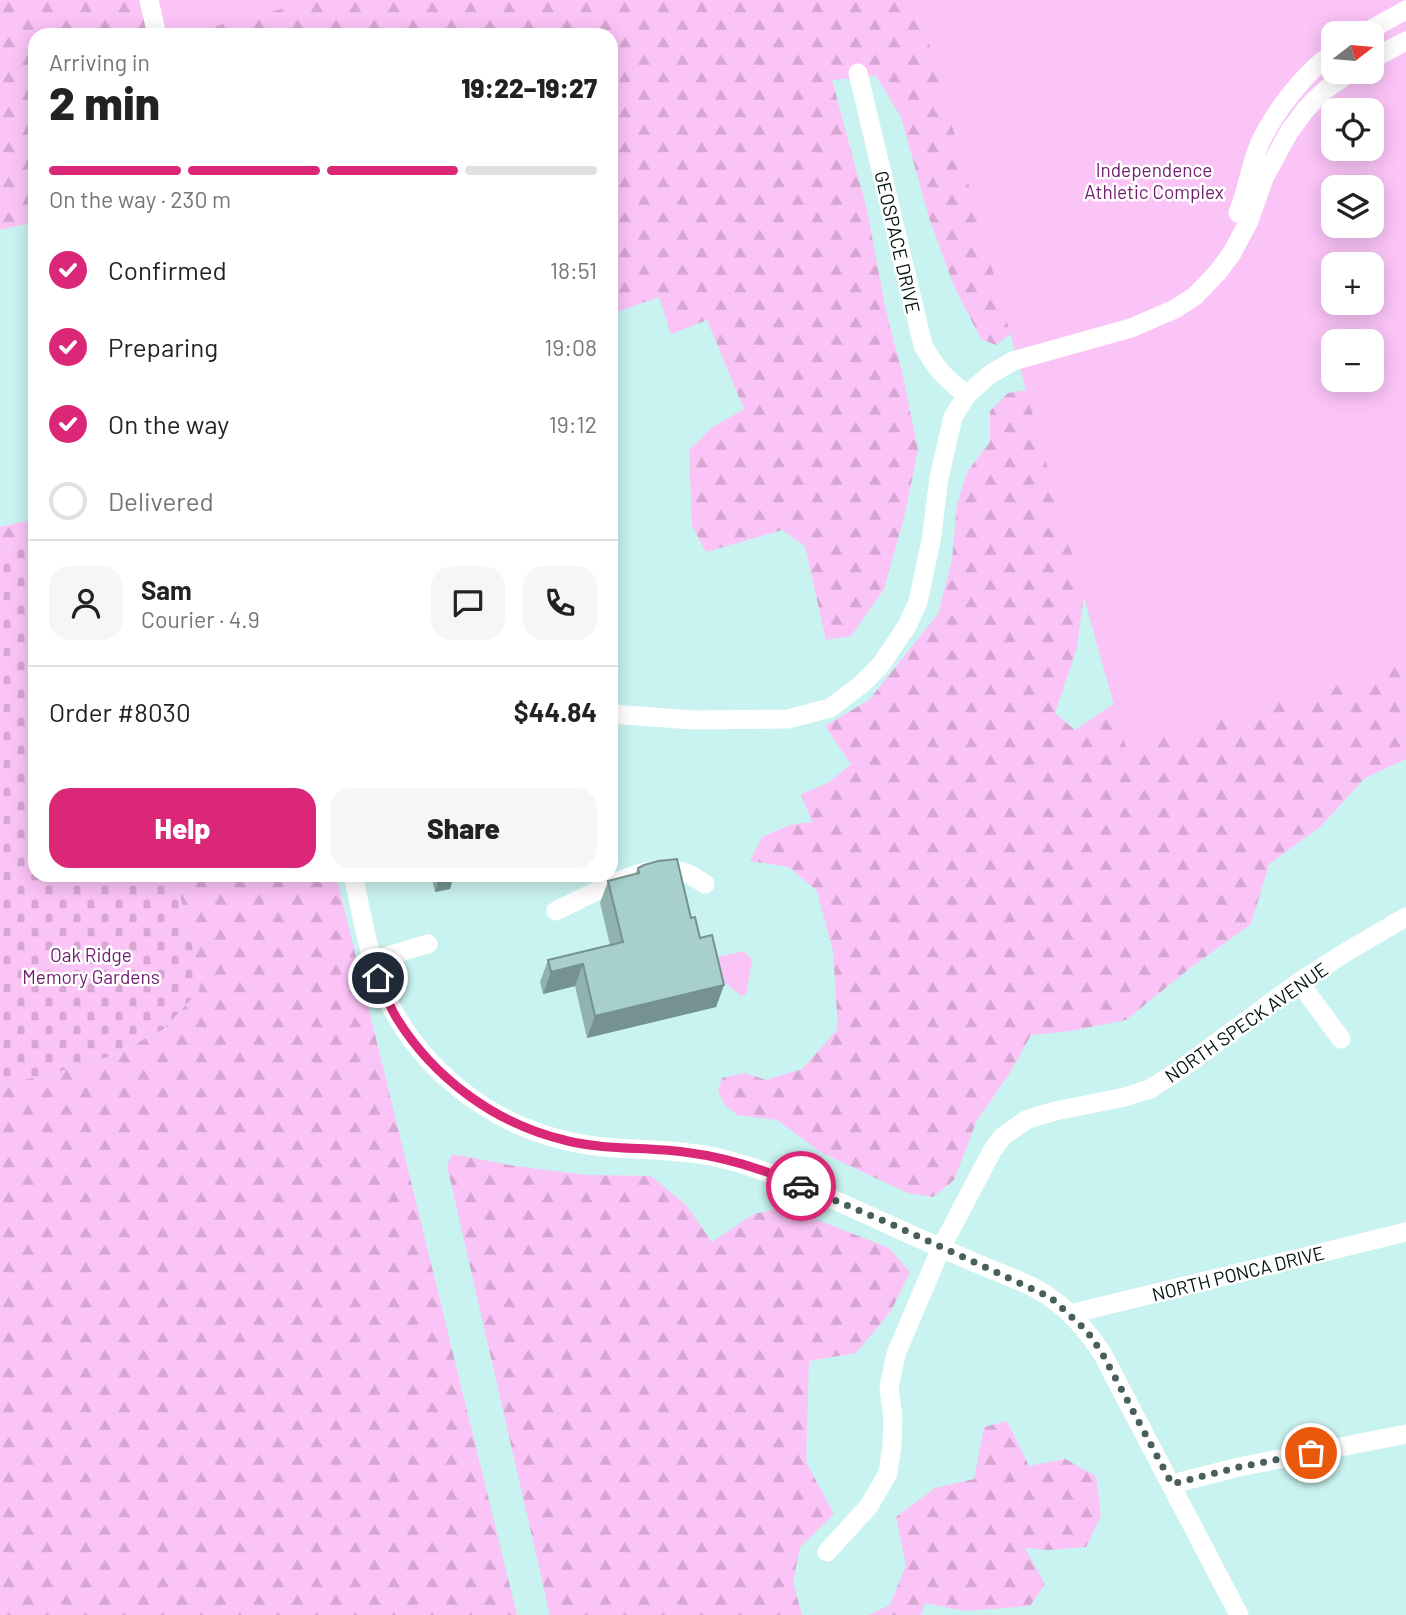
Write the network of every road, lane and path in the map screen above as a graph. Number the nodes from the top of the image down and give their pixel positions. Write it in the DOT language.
graph roads {
  1 [pos="149,0"];
  2 [pos="1406,10"];
  3 [pos="1384,22"];
  4 [pos="155,28"];
  5 [pos="1406,41"];
  6 [pos="1384,53"];
  7 [pos="1321,63"];
  8 [pos="858,73"];
  9 [pos="1334,84"];
  10 [pos="1163,313"];
  11 [pos="967,395"];
  12 [pos="618,715"];
  13 [pos="355,882"];
  14 [pos="618,882"];
  15 [pos="618,882"];
  16 [pos="705,884"];
  17 [pos="556,911"];
  18 [pos="1406,917"];
  19 [pos="428,944"];
  20 [pos="373,960"];
  21 [pos="1299,982"];
  22 [pos="1341,1039"];
  23 [pos="1406,1232"];
  24 [pos="941,1248"];
  25 [pos="1070,1314"];
  26 [pos="1406,1434"];
  27 [pos="1172,1484"];
  28 [pos="827,1552"];
  29 [pos="1239,1615"];
  1 -- 4 [label="street"];
  2 -- 3 [label="street"];
  5 -- 6 [label="street"];
  7 -- 10 [label="street"];
  8 -- 11 [label="street, GEOSPACE DRIVE"];
  9 -- 10 [label="street"];
  10 -- 11 [label="street"];
  11 -- 12 [label="street"];
  13 -- 20 [label="street"];
  14 -- 17 [label="street"];
  15 -- 16 [label="street"];
  18 -- 21 [label="street, NORTH SPECK AVENUE"];
  19 -- 20 [label="street"];
  20 -- 24 [label="street"];
  21 -- 22 [label="street"];
  21 -- 24 [label="street, NORTH SPECK AVENUE"];
  23 -- 25 [label="street, NORTH PONCA DRIVE"];
  24 -- 25 [label="street"];
  24 -- 28 [label="street, NORTH SPECK AVENUE"];
  25 -- 27 [label="street"];
  26 -- 27 [label="street"];
  27 -- 29 [label="street"];
}
